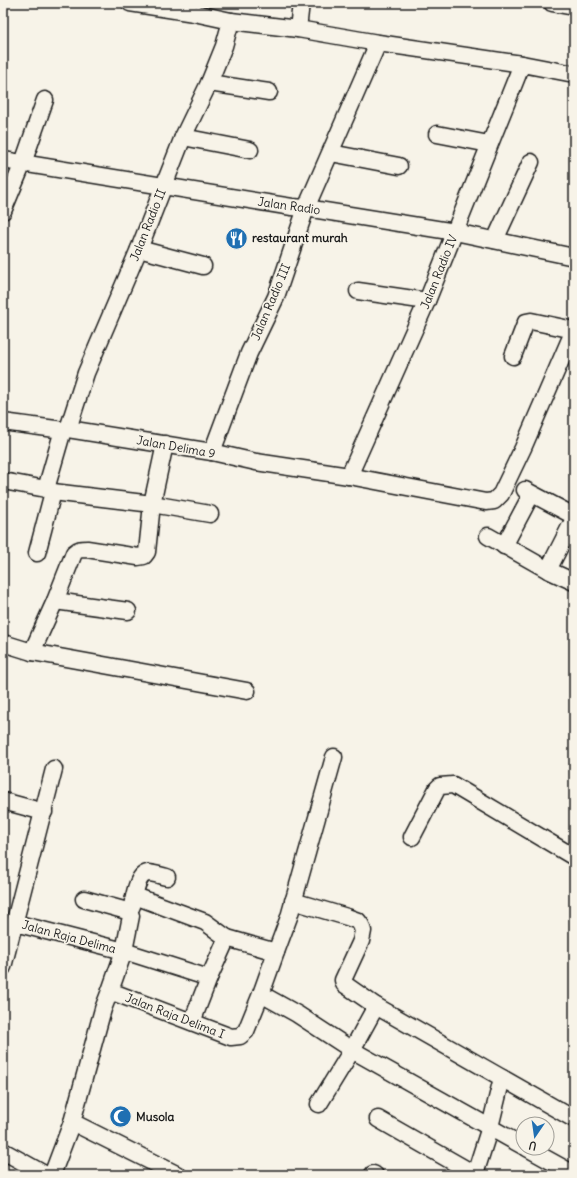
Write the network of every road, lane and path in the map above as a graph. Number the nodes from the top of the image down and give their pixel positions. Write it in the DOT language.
graph roads {
  1 [pos="130,3"];
  2 [pos="301,3"];
  3 [pos="552,3"];
  4 [pos="574,7"];
  5 [pos="194,8"];
  6 [pos="232,21"];
  7 [pos="298,29"];
  8 [pos="378,43"];
  9 [pos="522,64"];
  10 [pos="574,74"];
  11 [pos="209,83"];
  12 [pos="269,92"];
  13 [pos="45,100"];
  14 [pos="437,134"];
  15 [pos="183,137"];
  16 [pos="489,144"];
  17 [pos="250,150"];
  18 [pos="331,153"];
  19 [pos="3,160"];
  20 [pos="531,162"];
  21 [pos="23,163"];
  22 [pos="399,166"];
  23 [pos="164,186"];
  24 [pos="306,208"];
  25 [pos="3,211"];
  26 [pos="455,232"];
  27 [pos="495,240"];
  28 [pos="139,249"];
  29 [pos="574,257"];
  30 [pos="203,266"];
  31 [pos="358,291"];
  32 [pos="427,302"];
  33 [pos="574,330"];
  34 [pos="513,356"];
  35 [pos="3,422"];
  36 [pos="66,430"];
  37 [pos="165,444"];
  38 [pos="212,452"];
  39 [pos="348,476"];
  40 [pos="3,481"];
  41 [pos="50,491"];
  42 [pos="152,504"];
  43 [pos="210,514"];
  44 [pos="574,516"];
  45 [pos="574,519"];
  46 [pos="488,536"];
  47 [pos="504,546"];
  48 [pos="37,553"];
  49 [pos="548,570"];
  50 [pos="574,582"];
  51 [pos="56,601"];
  52 [pos="128,611"];
  53 [pos="3,643"];
  54 [pos="32,652"];
  55 [pos="247,691"];
  56 [pos="334,757"];
  57 [pos="54,770"];
  58 [pos="3,801"];
  59 [pos="44,812"];
  60 [pos="412,837"];
  61 [pos="574,857"];
  62 [pos="167,877"];
  63 [pos="135,896"];
  64 [pos="84,899"];
  65 [pos="293,901"];
  66 [pos="130,913"];
  67 [pos="15,923"];
  68 [pos="227,938"];
  69 [pos="124,951"];
  70 [pos="276,952"];
  71 [pos="3,967"];
  72 [pos="208,978"];
  73 [pos="110,991"];
  74 [pos="261,994"];
  75 [pos="376,1006"];
  76 [pos="192,1022"];
  77 [pos="352,1050"];
  78 [pos="502,1078"];
  79 [pos="319,1104"];
  80 [pos="378,1119"];
  81 [pos="574,1119"];
  82 [pos="72,1122"];
  83 [pos="490,1127"];
  84 [pos="515,1141"];
  85 [pos="3,1151"];
  86 [pos="541,1156"];
  87 [pos="37,1173"];
  88 [pos="574,1174"];
  89 [pos="52,1175"];
  90 [pos="178,1175"];
  91 [pos="475,1175"];
  1 -- 5 [label="street"];
  2 -- 7 [label="street"];
  3 -- 4 [label="street"];
  5 -- 6 [label="street"];
  6 -- 7 [label="street"];
  6 -- 11 [label="street, Jalan Radio II"];
  7 -- 8 [label="street"];
  8 -- 9 [label="street"];
  8 -- 18 [label="street, Jalan Radio III"];
  9 -- 10 [label="street"];
  9 -- 16 [label="street, Jalan Radio IV"];
  11 -- 12 [label="street"];
  11 -- 15 [label="street, Jalan Radio II"];
  13 -- 21 [label="street"];
  14 -- 16 [label="street"];
  15 -- 17 [label="street"];
  15 -- 23 [label="street, Jalan Radio II"];
  16 -- 26 [label="street, Jalan Radio IV"];
  18 -- 22 [label="street"];
  18 -- 24 [label="street, Jalan Radio III"];
  19 -- 21 [label="street, Jalan Radio"];
  20 -- 27 [label="street"];
  21 -- 23 [label="street, Jalan Radio"];
  21 -- 25 [label="street"];
  23 -- 24 [label="street, Jalan Radio"];
  23 -- 28 [label="street, Jalan Radio II"];
  24 -- 26 [label="street, Jalan Radio"];
  24 -- 38 [label="street, Jalan Radio III"];
  26 -- 27 [label="street, Jalan Radio"];
  26 -- 32 [label="street, Jalan Radio IV"];
  27 -- 29 [label="street, Jalan Radio"];
  28 -- 30 [label="street"];
  28 -- 36 [label="street, Jalan Radio II"];
  31 -- 32 [label="street"];
  32 -- 39 [label="street, Jalan Radio IV"];
  33 -- 34 [label="street"];
  33 -- 39 [label="street, Jalan Delima 9"];
  35 -- 36 [label="street, Jalan Delima 9"];
  36 -- 37 [label="street, Jalan Delima 9"];
  36 -- 41 [label="street, Jalan Radio II"];
  37 -- 38 [label="street, Jalan Delima 9"];
  37 -- 42 [label="street"];
  38 -- 39 [label="street, Jalan Delima 9"];
  40 -- 41 [label="street"];
  41 -- 42 [label="street"];
  41 -- 48 [label="street, Jalan Radio II"];
  42 -- 43 [label="street"];
  42 -- 51 [label="street"];
  44 -- 47 [label="street"];
  45 -- 49 [label="street"];
  46 -- 47 [label="street"];
  47 -- 49 [label="street"];
  49 -- 50 [label="street"];
  51 -- 52 [label="street"];
  51 -- 54 [label="street"];
  53 -- 54 [label="street"];
  54 -- 55 [label="street"];
  56 -- 65 [label="street, Jalan Raja Delima I"];
  57 -- 59 [label="street"];
  58 -- 59 [label="street"];
  59 -- 67 [label="street"];
  60 -- 61 [label="street"];
  62 -- 63 [label="street"];
  63 -- 66 [label="street"];
  63 -- 68 [label="street"];
  64 -- 66 [label="street"];
  65 -- 70 [label="street, Jalan Raja Delima I"];
  65 -- 75 [label="street"];
  66 -- 69 [label="street"];
  67 -- 69 [label="street, Jalan Raja Delima"];
  67 -- 71 [label="street"];
  68 -- 70 [label="street"];
  68 -- 72 [label="street"];
  69 -- 72 [label="street, Jalan Raja Delima"];
  69 -- 73 [label="street"];
  70 -- 74 [label="street, Jalan Raja Delima I"];
  72 -- 76 [label="street"];
  73 -- 76 [label="street, Jalan Raja Delima I"];
  73 -- 82 [label="street"];
  74 -- 76 [label="street, Jalan Raja Delima I"];
  74 -- 77 [label="street"];
  75 -- 77 [label="street"];
  75 -- 78 [label="street"];
  77 -- 79 [label="street"];
  77 -- 83 [label="street"];
  78 -- 81 [label="street"];
  78 -- 83 [label="street"];
  80 -- 91 [label="street"];
  82 -- 89 [label="street"];
  82 -- 90 [label="street"];
  83 -- 84 [label="street"];
  83 -- 91 [label="street"];
  85 -- 87 [label="street"];
  86 -- 88 [label="street"];
}
